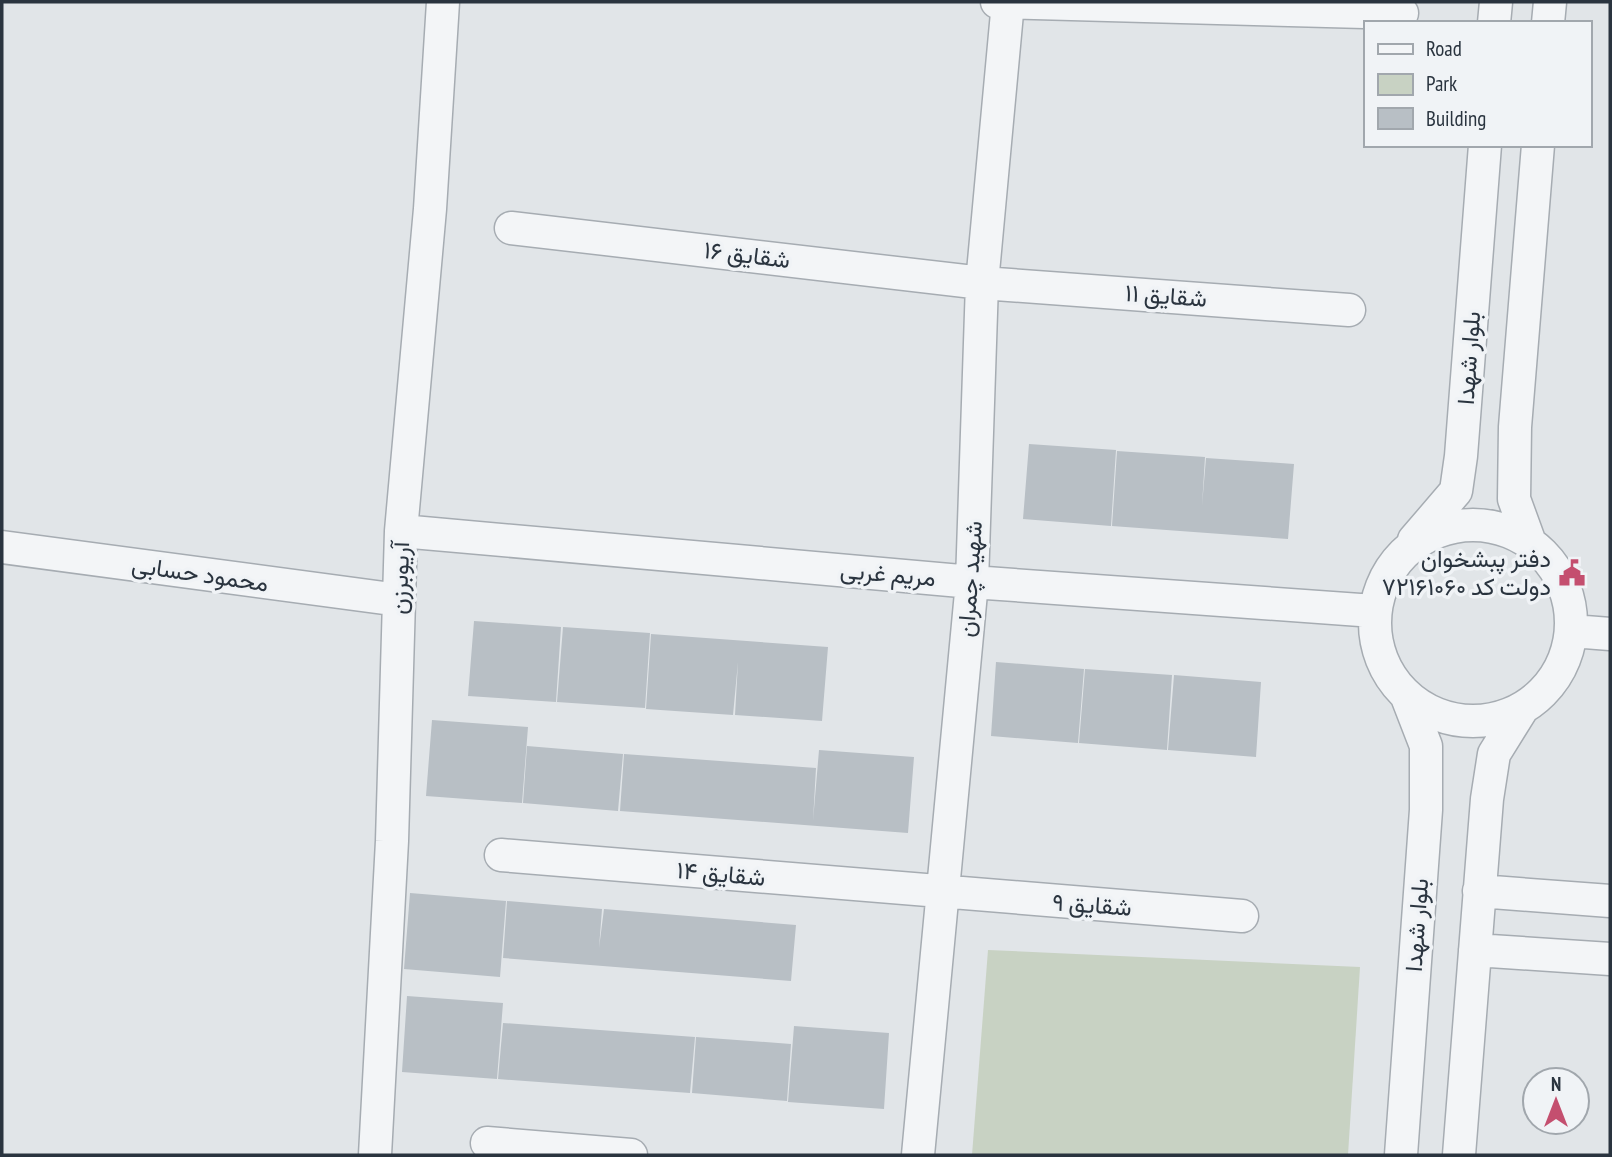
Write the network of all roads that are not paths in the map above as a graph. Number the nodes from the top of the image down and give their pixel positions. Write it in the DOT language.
graph roads {
  1 [pos="443,2"];
  2 [pos="1004,2"];
  3 [pos="1496,2"];
  4 [pos="1550,2"];
  5 [pos="1402,13"];
  6 [pos="1494,21"];
  7 [pos="1548,21"];
  8 [pos="1485,147"];
  9 [pos="1538,147"];
  10 [pos="511,228"];
  11 [pos="982,283"];
  12 [pos="1349,310"];
  13 [pos="401,531"];
  14 [pos="1530,543"];
  15 [pos="2,547"];
  16 [pos="1405,552"];
  17 [pos="972,582"];
  18 [pos="399,600"];
  19 [pos="1374,611"];
  20 [pos="1572,631"];
  21 [pos="1610,635"];
  22 [pos="1407,697"];
  23 [pos="1522,709"];
  24 [pos="501,855"];
  25 [pos="1479,891"];
  26 [pos="942,893"];
  27 [pos="1610,901"];
  28 [pos="1242,916"];
  29 [pos="1475,950"];
  30 [pos="1610,959"];
  31 [pos="487,1143"];
  32 [pos="375,1155"];
  33 [pos="631,1155"];
  34 [pos="918,1155"];
  35 [pos="1401,1155"];
  36 [pos="1459,1155"];
  1 -- 13 [label="street, آریوبرزن"];
  2 -- 5 [label="street"];
  2 -- 11 [label="street, شهید چمران"];
  3 -- 6 [label="street"];
  4 -- 7 [label="street"];
  8 -- 16 [label="street, بلوار شهدا"];
  9 -- 14 [label="street, بلوار شهدا"];
  10 -- 11 [label="street, شقایق ۱۶"];
  11 -- 12 [label="street, شقایق ۱۱"];
  11 -- 17 [label="street, شهید چمران"];
  13 -- 17 [label="street, مریم غربی"];
  13 -- 18 [label="street, آریوبرزن"];
  14 -- 16 [label="street"];
  14 -- 20 [label="street"];
  15 -- 18 [label="street, محمود حسابی"];
  16 -- 19 [label="street"];
  17 -- 19 [label="street, مریم غربی"];
  17 -- 26 [label="street, شهید چمران"];
  18 -- 32 [label="street, آریوبرزن"];
  19 -- 22 [label="street"];
  20 -- 21 [label="street"];
  20 -- 23 [label="street"];
  22 -- 23 [label="street"];
  22 -- 35 [label="street, بلوار شهدا"];
  23 -- 25 [label="street"];
  24 -- 26 [label="street, شقایق ۱۴"];
  25 -- 27 [label="street"];
  25 -- 29 [label="street"];
  26 -- 28 [label="street, شقایق ۹"];
  26 -- 34 [label="street, شهید چمران"];
  29 -- 30 [label="street"];
  29 -- 36 [label="street"];
  31 -- 33 [label="street"];
}
